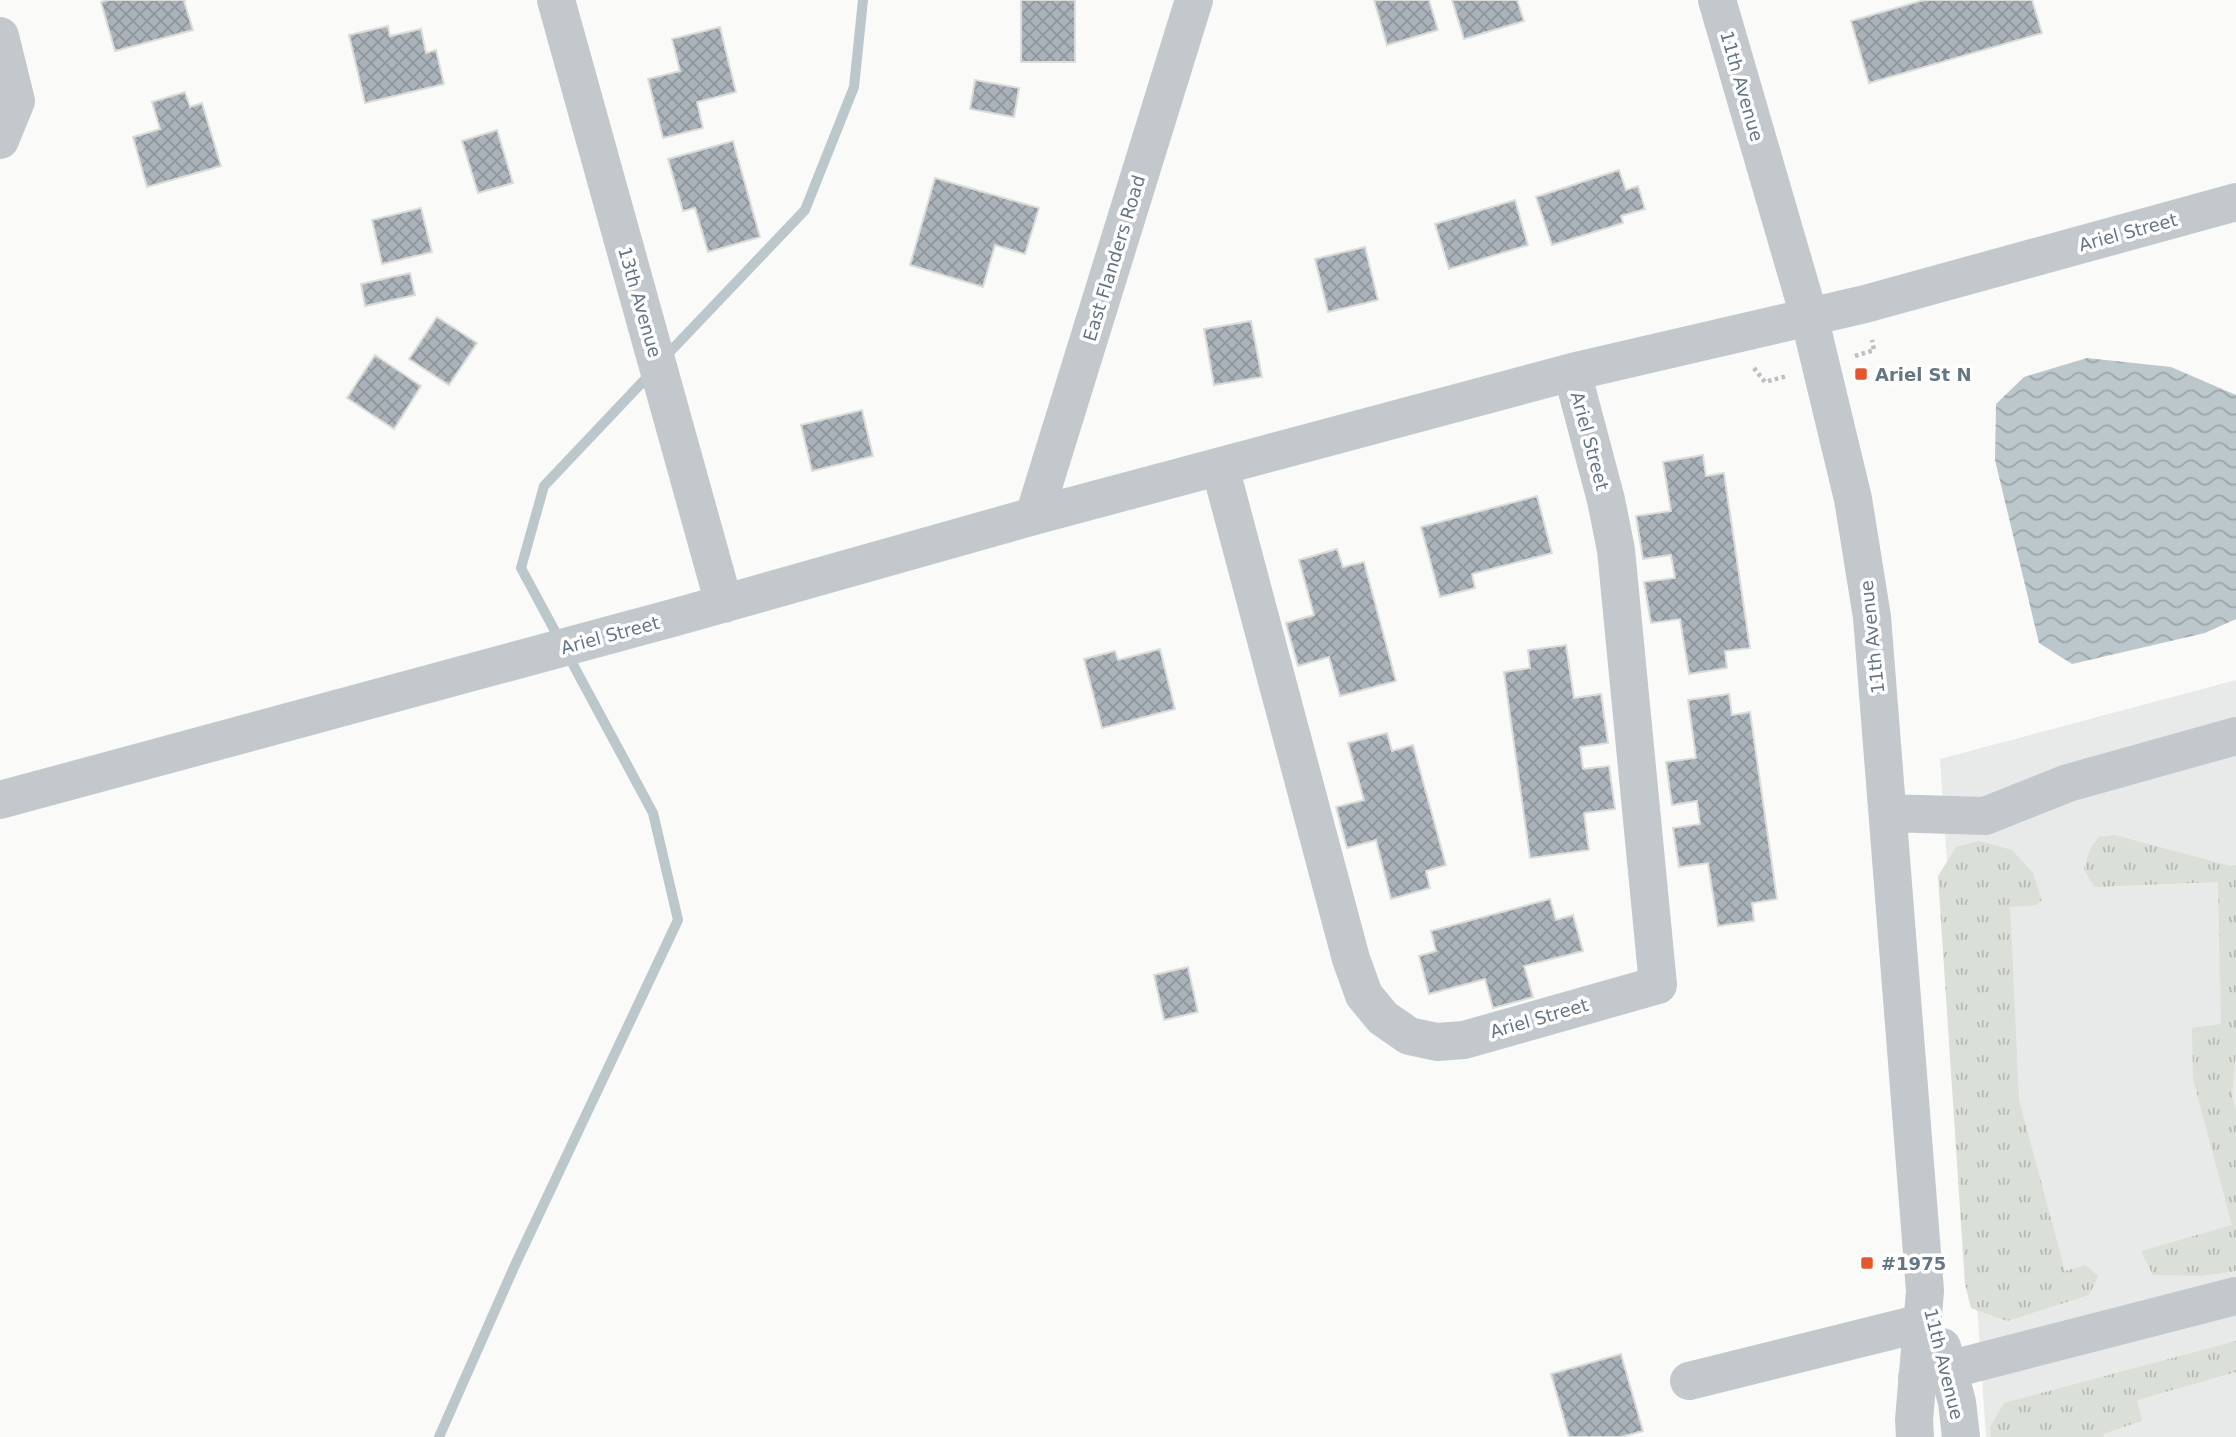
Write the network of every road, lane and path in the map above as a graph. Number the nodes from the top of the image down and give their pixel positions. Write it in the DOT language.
graph roads {
  1 [pos="556,0"];
  2 [pos="1194,0"];
  3 [pos="1717,0"];
  4 [pos="0,36"];
  5 [pos="0,140"];
  6 [pos="2236,202"];
  7 [pos="1809,316"];
  8 [pos="1572,372"];
  9 [pos="1220,467"];
  10 [pos="1034,516"];
  11 [pos="724,604"];
  12 [pos="2236,736"];
  13 [pos="0,800"];
  14 [pos="1888,813"];
  15 [pos="2236,1296"];
  16 [pos="1924,1307"];
  17 [pos="1933,1374"];
  18 [pos="1689,1381"];
  19 [pos="1915,1437"];
  20 [pos="1961,1437"];
  1 -- 11 [label="street, 13th Avenue"];
  2 -- 10 [label="street, East Flanders Road"];
  3 -- 7 [label="street, 11th Avenue"];
  4 -- 5 [label="street"];
  6 -- 7 [label="street, Ariel Street"];
  7 -- 8 [label="street, Ariel Street"];
  7 -- 14 [label="street, 11th Avenue"];
  8 -- 9 [label="street, Ariel Street"];
  8 -- 9 [label="street, Ariel Street"];
  9 -- 10 [label="street, Ariel Street"];
  10 -- 11 [label="street, Ariel Street"];
  11 -- 13 [label="street, Ariel Street"];
  12 -- 14 [label="street"];
  14 -- 16 [label="street, 11th Avenue"];
  15 -- 17 [label="street"];
  16 -- 17 [label="street, 11th Avenue"];
  16 -- 18 [label="street"];
  17 -- 19 [label="street, 11th Avenue"];
  17 -- 20 [label="street, 11th Avenue"];
}
